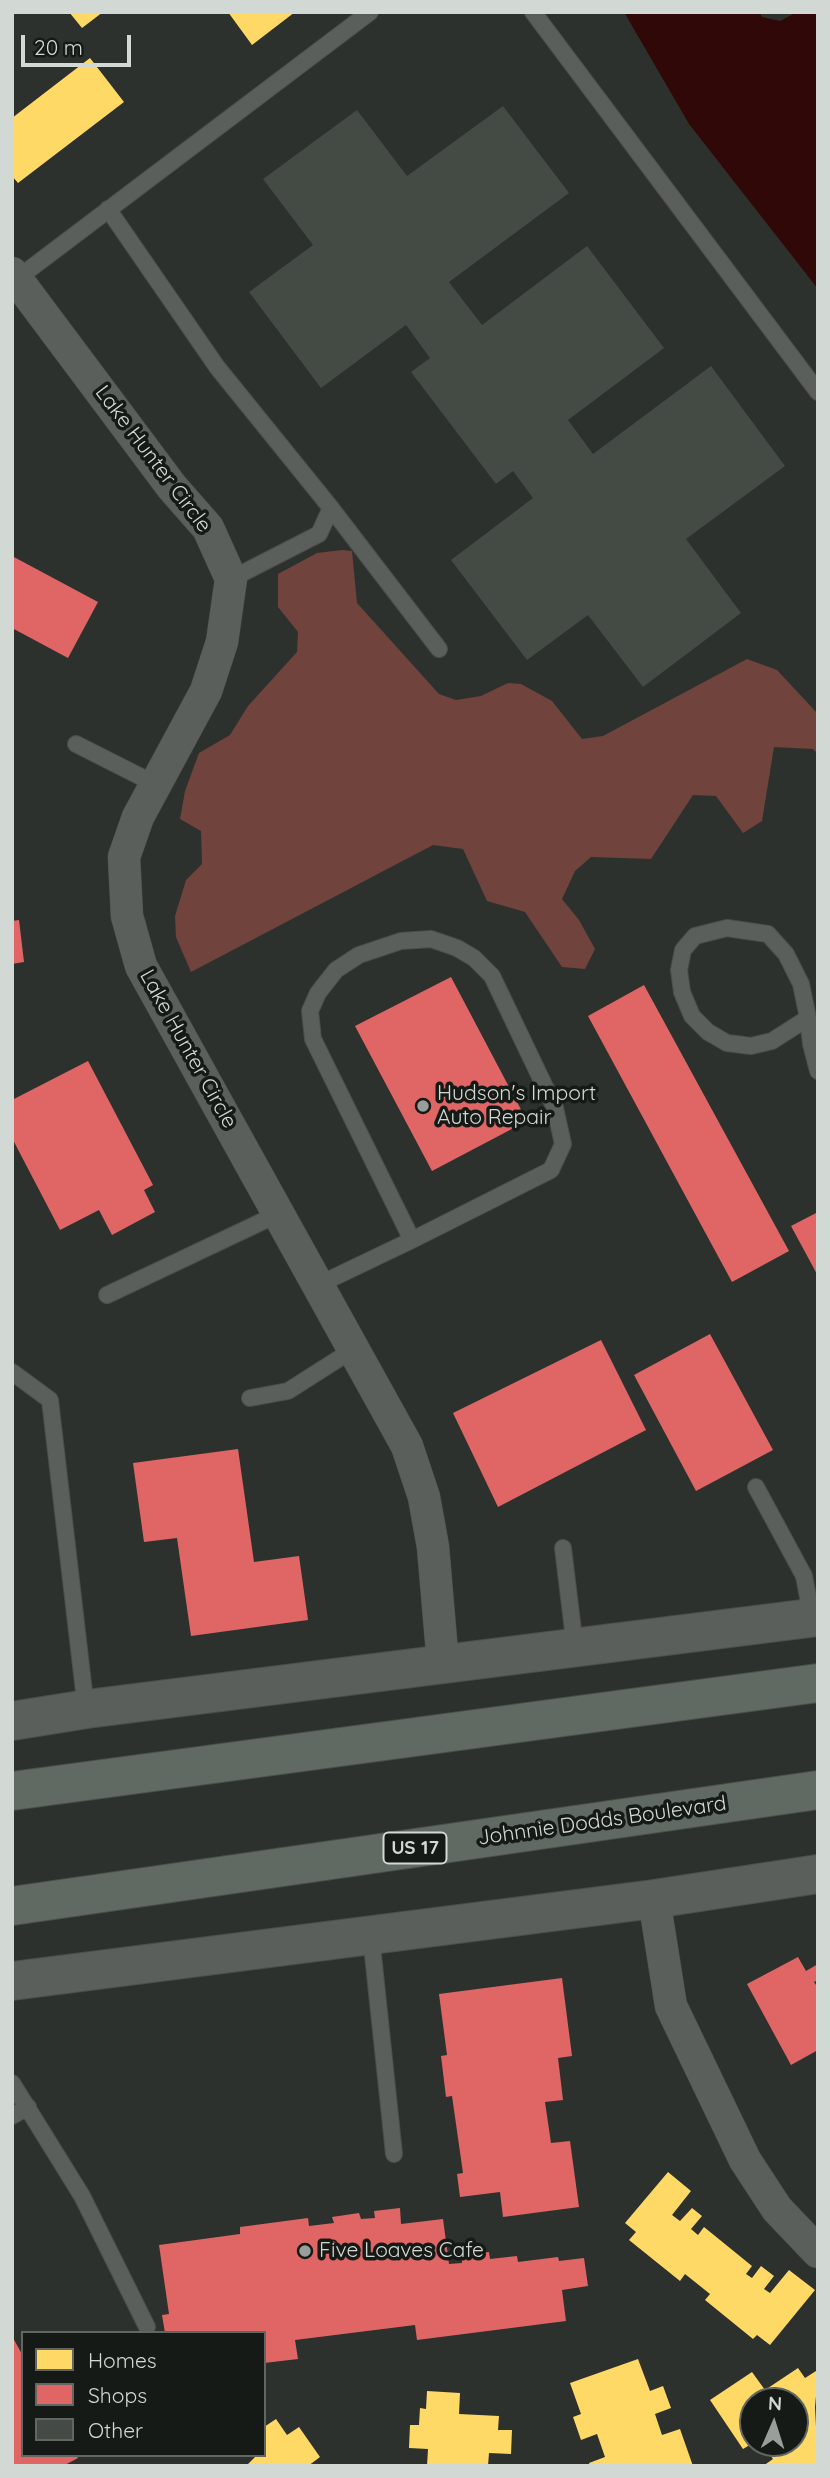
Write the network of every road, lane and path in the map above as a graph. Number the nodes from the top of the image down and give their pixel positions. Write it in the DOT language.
graph roads {
  1 [pos="370,12"];
  2 [pos="533,12"];
  3 [pos="108,209"];
  4 [pos="14,278"];
  5 [pos="818,392"];
  6 [pos="331,508"];
  7 [pos="231,579"];
  8 [pos="439,649"];
  9 [pos="76,744"];
  10 [pos="155,784"];
  11 [pos="808,1018"];
  12 [pos="818,1071"];
  13 [pos="278,1214"];
  14 [pos="412,1240"];
  15 [pos="318,1285"];
  16 [pos="107,1295"];
  17 [pos="354,1349"];
  18 [pos="12,1372"];
  19 [pos="250,1398"];
  20 [pos="756,1487"];
  21 [pos="563,1548"];
  22 [pos="815,1617"];
  23 [pos="575,1647"];
  24 [pos="443,1664"];
  25 [pos="818,1683"];
  26 [pos="86,1709"];
  27 [pos="12,1721"];
  28 [pos="96,1780"];
  29 [pos="818,1790"];
  30 [pos="12,1791"];
  31 [pos="12,1802"];
  32 [pos="818,1874"];
  33 [pos="654,1899"];
  34 [pos="12,1906"];
  35 [pos="371,1936"];
  36 [pos="12,1981"];
  37 [pos="12,2083"];
  38 [pos="28,2108"];
  39 [pos="12,2116"];
  40 [pos="394,2154"];
  41 [pos="818,2252"];
  42 [pos="147,2327"];
  1 -- 3 [label="lane"];
  2 -- 5 [label="lane"];
  3 -- 4 [label="lane"];
  3 -- 6 [label="lane"];
  4 -- 7 [label="street, Lake Hunter Circle"];
  6 -- 7 [label="lane"];
  6 -- 8 [label="lane"];
  7 -- 10 [label="street, Lake Hunter Circle"];
  9 -- 10 [label="lane"];
  10 -- 13 [label="street, Lake Hunter Circle"];
  11 -- 11 [label="lane"];
  11 -- 12 [label="lane"];
  13 -- 15 [label="street, Lake Hunter Circle"];
  13 -- 16 [label="lane"];
  14 -- 14 [label="lane"];
  14 -- 15 [label="lane"];
  15 -- 17 [label="street, Lake Hunter Circle"];
  17 -- 19 [label="lane"];
  17 -- 24 [label="street, Lake Hunter Circle"];
  18 -- 26 [label="lane"];
  20 -- 22 [label="lane"];
  21 -- 23 [label="lane"];
  22 -- 23 [label="street"];
  23 -- 24 [label="street"];
  24 -- 26 [label="street"];
  25 -- 28 [label="highway"];
  26 -- 27 [label="street"];
  28 -- 30 [label="highway"];
  28 -- 31 [label="highway"];
  29 -- 34 [label="highway, Johnnie Dodds Boulevard / US 17"];
  32 -- 33 [label="street"];
  33 -- 35 [label="street"];
  33 -- 41 [label="street"];
  35 -- 36 [label="street"];
  35 -- 40 [label="lane"];
  37 -- 38 [label="lane"];
  38 -- 39 [label="lane"];
  38 -- 42 [label="lane"];
}
